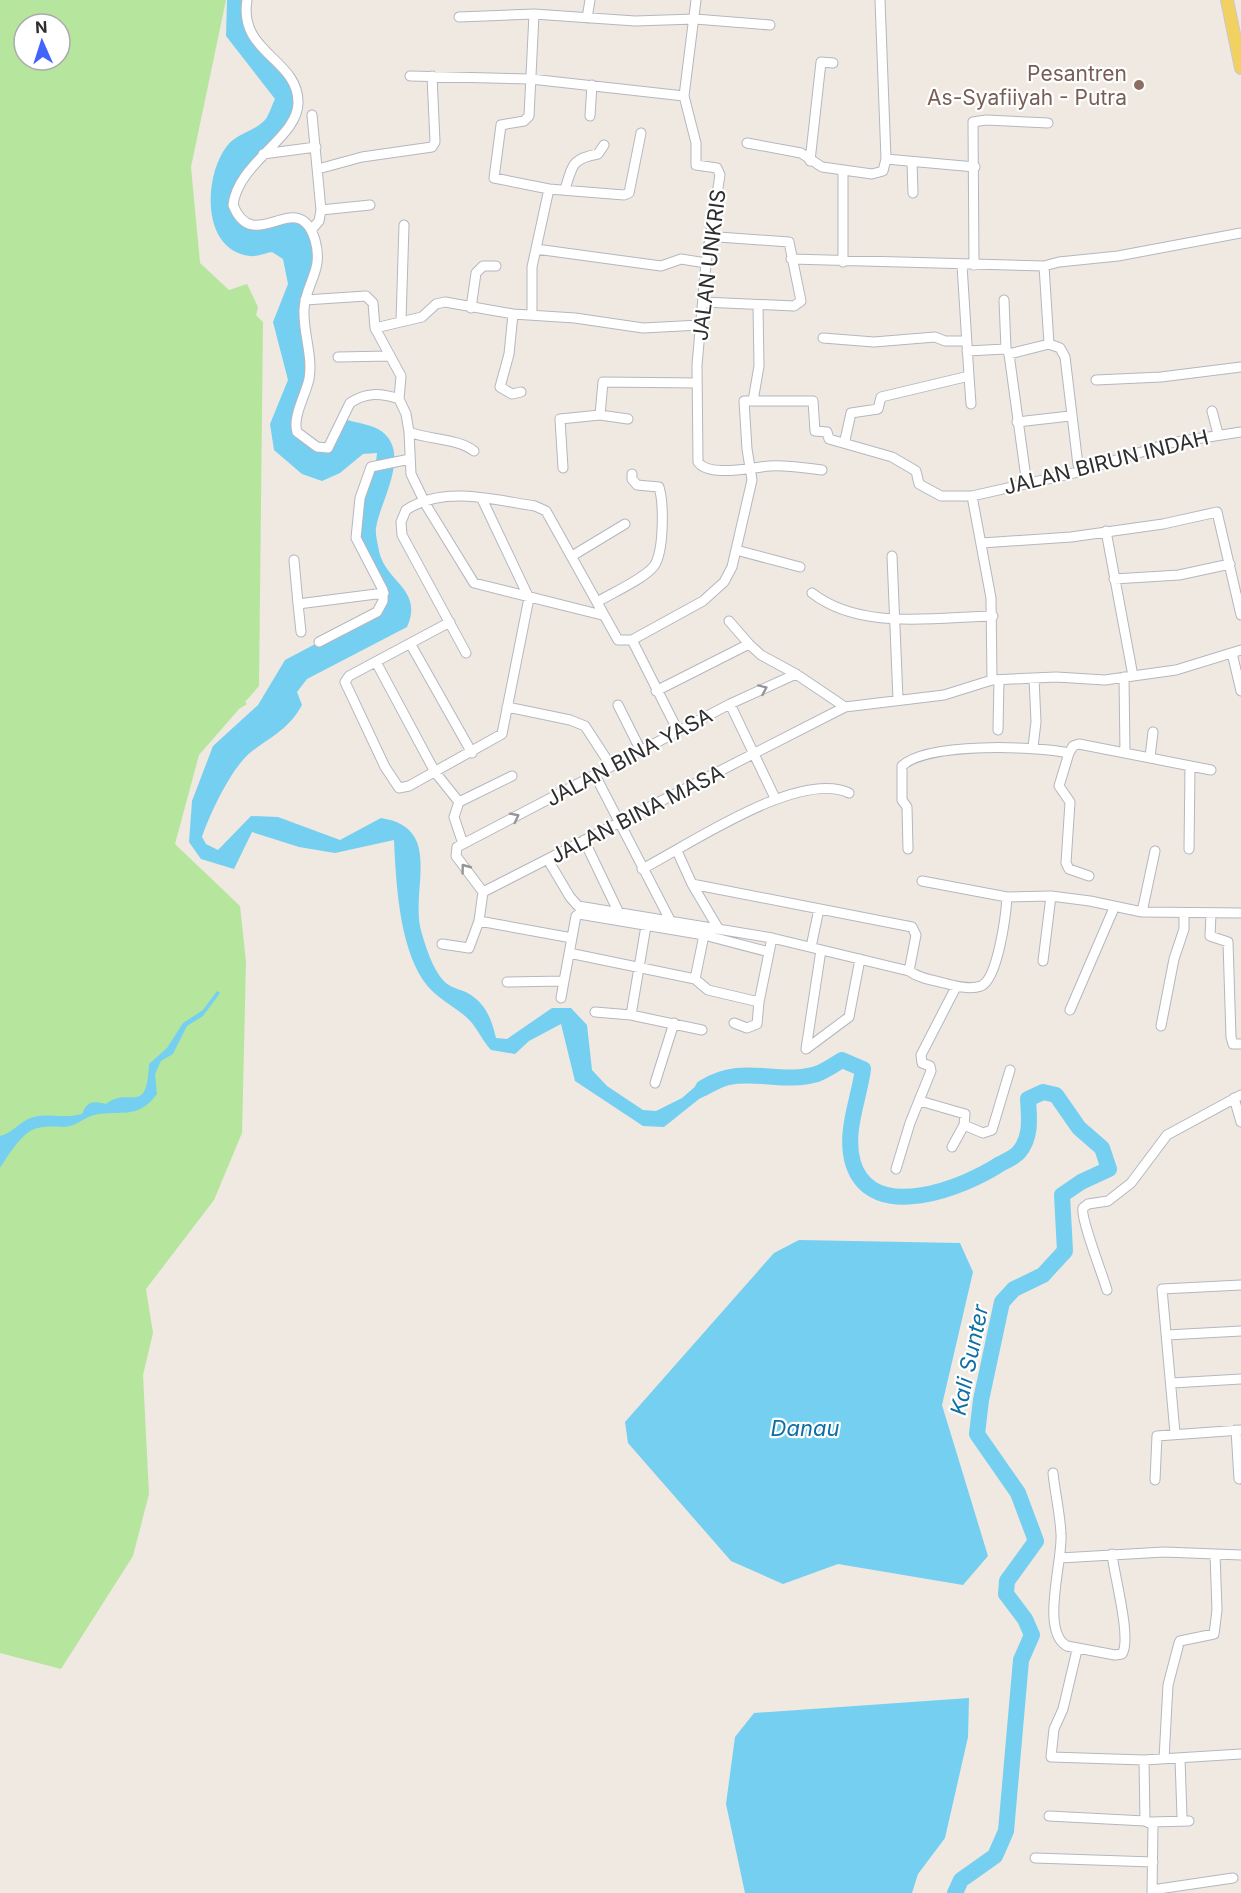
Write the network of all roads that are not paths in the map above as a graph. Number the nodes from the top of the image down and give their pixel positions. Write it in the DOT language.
graph roads {
  1 [pos="247,0"];
  2 [pos="590,0"];
  3 [pos="696,0"];
  4 [pos="880,0"];
  5 [pos="1227,0"];
  6 [pos="534,14"];
  7 [pos="459,17"];
  8 [pos="587,18"];
  9 [pos="695,19"];
  10 [pos="770,25"];
  11 [pos="833,63"];
  12 [pos="1241,68"];
  13 [pos="410,76"];
  14 [pos="432,76"];
  15 [pos="531,79"];
  16 [pos="592,85"];
  17 [pos="684,96"];
  18 [pos="312,116"];
  19 [pos="590,116"];
  20 [pos="1048,123"];
  21 [pos="641,133"];
  22 [pos="747,143"];
  23 [pos="604,145"];
  24 [pos="315,147"];
  25 [pos="263,154"];
  26 [pos="886,159"];
  27 [pos="810,160"];
  28 [pos="912,162"];
  29 [pos="975,167"];
  30 [pos="318,169"];
  31 [pos="843,171"];
  32 [pos="549,189"];
  33 [pos="565,189"];
  34 [pos="913,193"];
  35 [pos="370,205"];
  36 [pos="321,210"];
  37 [pos="404,225"];
  38 [pos="311,230"];
  39 [pos="1241,233"];
  40 [pos="718,237"];
  41 [pos="536,249"];
  42 [pos="791,259"];
  43 [pos="843,261"];
  44 [pos="706,264"];
  45 [pos="962,265"];
  46 [pos="974,265"];
  47 [pos="496,266"];
  48 [pos="1044,266"];
  49 [pos="305,300"];
  50 [pos="1004,300"];
  51 [pos="703,302"];
  52 [pos="758,306"];
  53 [pos="471,308"];
  54 [pos="513,314"];
  55 [pos="532,315"];
  56 [pos="402,321"];
  57 [pos="700,325"];
  58 [pos="375,328"];
  59 [pos="823,338"];
  60 [pos="1049,344"];
  61 [pos="966,346"];
  62 [pos="1007,351"];
  63 [pos="389,356"];
  64 [pos="338,357"];
  65 [pos="1241,367"];
  66 [pos="969,376"];
  67 [pos="1096,380"];
  68 [pos="697,383"];
  69 [pos="521,392"];
  70 [pos="399,399"];
  71 [pos="753,401"];
  72 [pos="971,404"];
  73 [pos="1212,411"];
  74 [pos="600,415"];
  75 [pos="1070,416"];
  76 [pos="628,419"];
  77 [pos="1017,422"];
  78 [pos="409,432"];
  79 [pos="1241,432"];
  80 [pos="1218,434"];
  81 [pos="1016,441"];
  82 [pos="847,444"];
  83 [pos="474,451"];
  84 [pos="410,459"];
  85 [pos="1078,465"];
  86 [pos="563,468"];
  87 [pos="822,470"];
  88 [pos="749,471"];
  89 [pos="632,474"];
  90 [pos="1024,481"];
  91 [pos="972,496"];
  92 [pos="482,499"];
  93 [pos="424,502"];
  94 [pos="625,525"];
  95 [pos="1106,531"];
  96 [pos="982,543"];
  97 [pos="736,550"];
  98 [pos="572,556"];
  99 [pos="892,556"];
  100 [pos="294,560"];
  101 [pos="1230,564"];
  102 [pos="800,567"];
  103 [pos="1114,579"];
  104 [pos="384,593"];
  105 [pos="812,593"];
  106 [pos="529,598"];
  107 [pos="597,602"];
  108 [pos="298,604"];
  109 [pos="602,615"];
  110 [pos="1241,615"];
  111 [pos="993,616"];
  112 [pos="897,619"];
  113 [pos="729,621"];
  114 [pos="450,622"];
  115 [pos="301,632"];
  116 [pos="632,640"];
  117 [pos="319,642"];
  118 [pos="749,644"];
  119 [pos="411,645"];
  120 [pos="1236,651"];
  121 [pos="466,653"];
  122 [pos="376,662"];
  123 [pos="796,674"];
  124 [pos="1128,677"];
  125 [pos="1034,678"];
  126 [pos="996,680"];
  127 [pos="656,691"];
  128 [pos="1241,691"];
  129 [pos="898,699"];
  130 [pos="730,704"];
  131 [pos="618,705"];
  132 [pos="507,707"];
  133 [pos="845,707"];
  134 [pos="998,730"];
  135 [pos="678,731"];
  136 [pos="1153,732"];
  137 [pos="1033,747"];
  138 [pos="641,751"];
  139 [pos="472,753"];
  140 [pos="1069,753"];
  141 [pos="1125,753"];
  142 [pos="754,754"];
  143 [pos="1150,757"];
  144 [pos="611,766"];
  145 [pos="1190,767"];
  146 [pos="1211,770"];
  147 [pos="435,772"];
  148 [pos="595,775"];
  149 [pos="512,776"];
  150 [pos="849,794"];
  151 [pos="775,798"];
  152 [pos="459,802"];
  153 [pos="620,821"];
  154 [pos="584,840"];
  155 [pos="463,844"];
  156 [pos="908,849"];
  157 [pos="1189,849"];
  158 [pos="1155,850"];
  159 [pos="677,851"];
  160 [pos="548,860"];
  161 [pos="642,869"];
  162 [pos="1089,876"];
  163 [pos="922,881"];
  164 [pos="692,884"];
  165 [pos="483,892"];
  166 [pos="1051,896"];
  167 [pos="1008,897"];
  168 [pos="1114,908"];
  169 [pos="819,909"];
  170 [pos="618,911"];
  171 [pos="1142,912"];
  172 [pos="1185,914"];
  173 [pos="1212,914"];
  174 [pos="1241,914"];
  175 [pos="670,920"];
  176 [pos="479,921"];
  177 [pos="647,921"];
  178 [pos="718,928"];
  179 [pos="704,935"];
  180 [pos="572,938"];
  181 [pos="772,938"];
  182 [pos="442,944"];
  183 [pos="811,947"];
  184 [pos="821,950"];
  185 [pos="769,952"];
  186 [pos="569,953"];
  187 [pos="860,958"];
  188 [pos="1043,961"];
  189 [pos="640,966"];
  190 [pos="909,971"];
  191 [pos="695,979"];
  192 [pos="564,981"];
  193 [pos="507,982"];
  194 [pos="956,987"];
  195 [pos="561,998"];
  196 [pos="759,1002"];
  197 [pos="1070,1010"];
  198 [pos="596,1012"];
  199 [pos="631,1015"];
  200 [pos="674,1023"];
  201 [pos="734,1023"];
  202 [pos="1161,1026"];
  203 [pos="702,1030"];
  204 [pos="1241,1044"];
  205 [pos="1010,1070"];
  206 [pos="655,1083"];
  207 [pos="1237,1097"];
  208 [pos="920,1101"];
  209 [pos="1241,1122"];
  210 [pos="964,1125"];
  211 [pos="952,1147"];
  212 [pos="897,1169"];
  213 [pos="1241,1286"];
  214 [pos="1107,1290"];
  215 [pos="1241,1331"];
  216 [pos="1167,1335"];
  217 [pos="1241,1379"];
  218 [pos="1172,1383"];
  219 [pos="1238,1430"];
  220 [pos="1175,1433"];
  221 [pos="1053,1473"];
  222 [pos="1239,1479"];
  223 [pos="1155,1480"];
  224 [pos="1112,1554"];
  225 [pos="1215,1554"];
  226 [pos="1241,1555"];
  227 [pos="1060,1558"];
  228 [pos="1077,1650"];
  229 [pos="1241,1754"];
  230 [pos="1180,1758"];
  231 [pos="1164,1759"];
  232 [pos="1144,1760"];
  233 [pos="1049,1816"];
  234 [pos="1148,1822"];
  235 [pos="1035,1858"];
  236 [pos="1153,1862"];
  237 [pos="1233,1878"];
  238 [pos="1152,1891"];
  1 -- 25 [label="street"];
  2 -- 8 [label="street"];
  3 -- 9 [label="street, JALAN UNKRIS"];
  4 -- 26 [label="street"];
  5 -- 12 [label="main road"];
  6 -- 7 [label="street"];
  6 -- 8 [label="street"];
  6 -- 15 [label="street"];
  8 -- 9 [label="street"];
  9 -- 10 [label="street"];
  9 -- 17 [label="street, JALAN UNKRIS"];
  11 -- 27 [label="street"];
  13 -- 14 [label="street"];
  14 -- 15 [label="street"];
  14 -- 30 [label="street"];
  15 -- 16 [label="street"];
  15 -- 32 [label="street"];
  16 -- 17 [label="street"];
  16 -- 19 [label="street"];
  17 -- 44 [label="street, JALAN UNKRIS"];
  18 -- 24 [label="street"];
  20 -- 29 [label="street"];
  21 -- 33 [label="street"];
  22 -- 27 [label="street"];
  23 -- 33 [label="street"];
  24 -- 25 [label="street"];
  24 -- 30 [label="street"];
  25 -- 38 [label="street"];
  26 -- 28 [label="street"];
  26 -- 31 [label="street"];
  27 -- 31 [label="street"];
  28 -- 29 [label="street"];
  28 -- 34 [label="street"];
  29 -- 46 [label="street"];
  30 -- 36 [label="street"];
  31 -- 43 [label="street"];
  32 -- 33 [label="street"];
  32 -- 41 [label="street"];
  35 -- 36 [label="street"];
  36 -- 38 [label="street"];
  37 -- 56 [label="street"];
  38 -- 49 [label="street"];
  39 -- 48 [label="street"];
  40 -- 42 [label="street"];
  41 -- 44 [label="street"];
  41 -- 55 [label="street"];
  42 -- 43 [label="street"];
  42 -- 52 [label="street"];
  43 -- 45 [label="street"];
  44 -- 51 [label="street, JALAN UNKRIS"];
  45 -- 46 [label="street"];
  45 -- 61 [label="street"];
  46 -- 48 [label="street"];
  47 -- 53 [label="street"];
  48 -- 60 [label="street"];
  49 -- 58 [label="street"];
  49 -- 70 [label="street"];
  50 -- 62 [label="street"];
  51 -- 52 [label="street"];
  51 -- 57 [label="street, JALAN UNKRIS"];
  52 -- 71 [label="street"];
  53 -- 54 [label="street"];
  53 -- 56 [label="street"];
  54 -- 55 [label="street"];
  54 -- 69 [label="street"];
  55 -- 57 [label="street"];
  56 -- 58 [label="street"];
  57 -- 68 [label="street, JALAN UNKRIS"];
  58 -- 63 [label="street"];
  59 -- 61 [label="street"];
  60 -- 62 [label="street"];
  60 -- 75 [label="street"];
  61 -- 62 [label="street"];
  61 -- 66 [label="street"];
  62 -- 77 [label="street"];
  63 -- 64 [label="street"];
  63 -- 70 [label="street"];
  65 -- 67 [label="street"];
  66 -- 72 [label="street"];
  66 -- 82 [label="street"];
  68 -- 74 [label="street"];
  68 -- 88 [label="street, JALAN UNKRIS"];
  70 -- 78 [label="street"];
  71 -- 82 [label="street, JALAN BIRUN INDAH"];
  71 -- 88 [label="street"];
  73 -- 80 [label="street"];
  74 -- 76 [label="street"];
  74 -- 86 [label="street"];
  75 -- 77 [label="street"];
  75 -- 85 [label="street"];
  77 -- 90 [label="street"];
  78 -- 83 [label="street"];
  78 -- 84 [label="street"];
  79 -- 80 [label="street, JALAN BIRUN INDAH"];
  80 -- 90 [label="street, JALAN BIRUN INDAH"];
  81 -- 90 [label="street"];
  82 -- 91 [label="street, JALAN BIRUN INDAH"];
  84 -- 93 [label="street"];
  84 -- 104 [label="street"];
  87 -- 88 [label="street, JALAN UNKRIS"];
  88 -- 97 [label="street"];
  89 -- 107 [label="street"];
  90 -- 91 [label="street, JALAN BIRUN INDAH"];
  91 -- 96 [label="street"];
  92 -- 93 [label="street"];
  92 -- 98 [label="street"];
  92 -- 106 [label="street"];
  93 -- 106 [label="street"];
  93 -- 114 [label="street"];
  94 -- 98 [label="street"];
  95 -- 96 [label="street"];
  95 -- 101 [label="street"];
  95 -- 103 [label="street"];
  96 -- 111 [label="street"];
  97 -- 102 [label="street"];
  97 -- 116 [label="street"];
  98 -- 107 [label="street"];
  99 -- 112 [label="street"];
  100 -- 108 [label="street"];
  101 -- 103 [label="street"];
  101 -- 110 [label="street"];
  103 -- 124 [label="street"];
  104 -- 108 [label="street"];
  104 -- 117 [label="street"];
  105 -- 112 [label="street"];
  106 -- 109 [label="street"];
  106 -- 132 [label="street"];
  107 -- 109 [label="street"];
  108 -- 115 [label="street"];
  109 -- 116 [label="street"];
  111 -- 112 [label="street"];
  111 -- 126 [label="street"];
  112 -- 129 [label="street"];
  113 -- 118 [label="street"];
  114 -- 119 [label="street"];
  114 -- 121 [label="street"];
  116 -- 127 [label="street"];
  118 -- 123 [label="street"];
  118 -- 127 [label="street"];
  119 -- 122 [label="street"];
  119 -- 139 [label="street"];
  120 -- 124 [label="street, JALAN BINA MASA"];
  120 -- 128 [label="street"];
  122 -- 147 [label="street"];
  122 -- 147 [label="street"];
  130 -- 123 [label="street, JALAN BINA YASA, one-way"];
  123 -- 133 [label="street"];
  124 -- 125 [label="street, JALAN BINA MASA"];
  124 -- 141 [label="street"];
  125 -- 126 [label="street, JALAN BINA MASA"];
  125 -- 137 [label="street"];
  126 -- 129 [label="street, JALAN BINA MASA"];
  126 -- 134 [label="street"];
  127 -- 135 [label="street"];
  129 -- 133 [label="street, JALAN BINA MASA"];
  130 -- 135 [label="street, JALAN BINA YASA"];
  130 -- 142 [label="street"];
  131 -- 138 [label="street"];
  132 -- 139 [label="street"];
  132 -- 144 [label="street"];
  133 -- 142 [label="street, JALAN BINA MASA"];
  135 -- 138 [label="street, JALAN BINA YASA"];
  136 -- 143 [label="street"];
  137 -- 140 [label="street"];
  137 -- 156 [label="street"];
  138 -- 144 [label="street, JALAN BINA YASA"];
  139 -- 147 [label="street"];
  140 -- 141 [label="street"];
  140 -- 162 [label="street"];
  141 -- 143 [label="street"];
  142 -- 151 [label="street"];
  142 -- 153 [label="street, JALAN BINA MASA"];
  143 -- 145 [label="street"];
  144 -- 148 [label="street, JALAN BINA YASA"];
  145 -- 146 [label="street"];
  145 -- 157 [label="street"];
  147 -- 152 [label="street"];
  148 -- 153 [label="street"];
  155 -- 148 [label="street, JALAN BINA YASA, one-way"];
  149 -- 152 [label="street"];
  150 -- 151 [label="street"];
  151 -- 159 [label="street"];
  152 -- 155 [label="street"];
  153 -- 154 [label="street, JALAN BINA MASA"];
  153 -- 161 [label="street"];
  154 -- 160 [label="street, JALAN BINA MASA"];
  154 -- 170 [label="street"];
  165 -- 155 [label="street, one-way"];
  158 -- 171 [label="street"];
  159 -- 161 [label="street"];
  159 -- 164 [label="street"];
  160 -- 165 [label="street, JALAN BINA MASA"];
  160 -- 170 [label="street"];
  161 -- 175 [label="street"];
  163 -- 167 [label="street"];
  164 -- 169 [label="street"];
  164 -- 178 [label="street"];
  165 -- 176 [label="street"];
  166 -- 167 [label="street"];
  166 -- 168 [label="street"];
  166 -- 188 [label="street"];
  167 -- 194 [label="street"];
  168 -- 171 [label="street"];
  168 -- 197 [label="street"];
  169 -- 183 [label="street"];
  169 -- 190 [label="street"];
  170 -- 177 [label="street"];
  171 -- 172 [label="street"];
  172 -- 173 [label="street"];
  172 -- 202 [label="street"];
  173 -- 174 [label="street"];
  173 -- 204 [label="street"];
  175 -- 177 [label="street"];
  175 -- 178 [label="street"];
  176 -- 180 [label="street"];
  176 -- 182 [label="street"];
  177 -- 179 [label="street"];
  177 -- 180 [label="street"];
  177 -- 189 [label="street"];
  178 -- 181 [label="street"];
  179 -- 185 [label="street"];
  179 -- 191 [label="street"];
  180 -- 186 [label="street"];
  181 -- 183 [label="street"];
  181 -- 185 [label="street"];
  183 -- 184 [label="street"];
  184 -- 187 [label="street"];
  184 -- 187 [label="street"];
  185 -- 196 [label="street"];
  186 -- 189 [label="street"];
  186 -- 192 [label="street"];
  187 -- 190 [label="street"];
  189 -- 191 [label="street"];
  189 -- 199 [label="street"];
  190 -- 194 [label="street"];
  191 -- 196 [label="street"];
  192 -- 193 [label="street"];
  192 -- 195 [label="street"];
  194 -- 208 [label="street"];
  196 -- 201 [label="street"];
  198 -- 199 [label="street"];
  199 -- 200 [label="street"];
  200 -- 203 [label="street"];
  200 -- 206 [label="street"];
  205 -- 210 [label="street"];
  207 -- 209 [label="street"];
  207 -- 214 [label="street"];
  208 -- 210 [label="street"];
  208 -- 212 [label="street"];
  210 -- 211 [label="street"];
  213 -- 216 [label="street"];
  215 -- 216 [label="street"];
  216 -- 218 [label="street"];
  217 -- 218 [label="street"];
  218 -- 220 [label="street"];
  219 -- 220 [label="street"];
  219 -- 222 [label="street"];
  220 -- 223 [label="street"];
  221 -- 227 [label="street"];
  224 -- 225 [label="street"];
  224 -- 227 [label="street"];
  224 -- 228 [label="street"];
  225 -- 226 [label="street"];
  225 -- 231 [label="street"];
  227 -- 228 [label="street"];
  228 -- 232 [label="street"];
  229 -- 230 [label="street"];
  230 -- 231 [label="street"];
  230 -- 234 [label="street"];
  231 -- 232 [label="street"];
  232 -- 234 [label="street"];
  233 -- 234 [label="street"];
  234 -- 236 [label="street"];
  235 -- 236 [label="street"];
  236 -- 238 [label="street"];
  237 -- 238 [label="street"];
}
